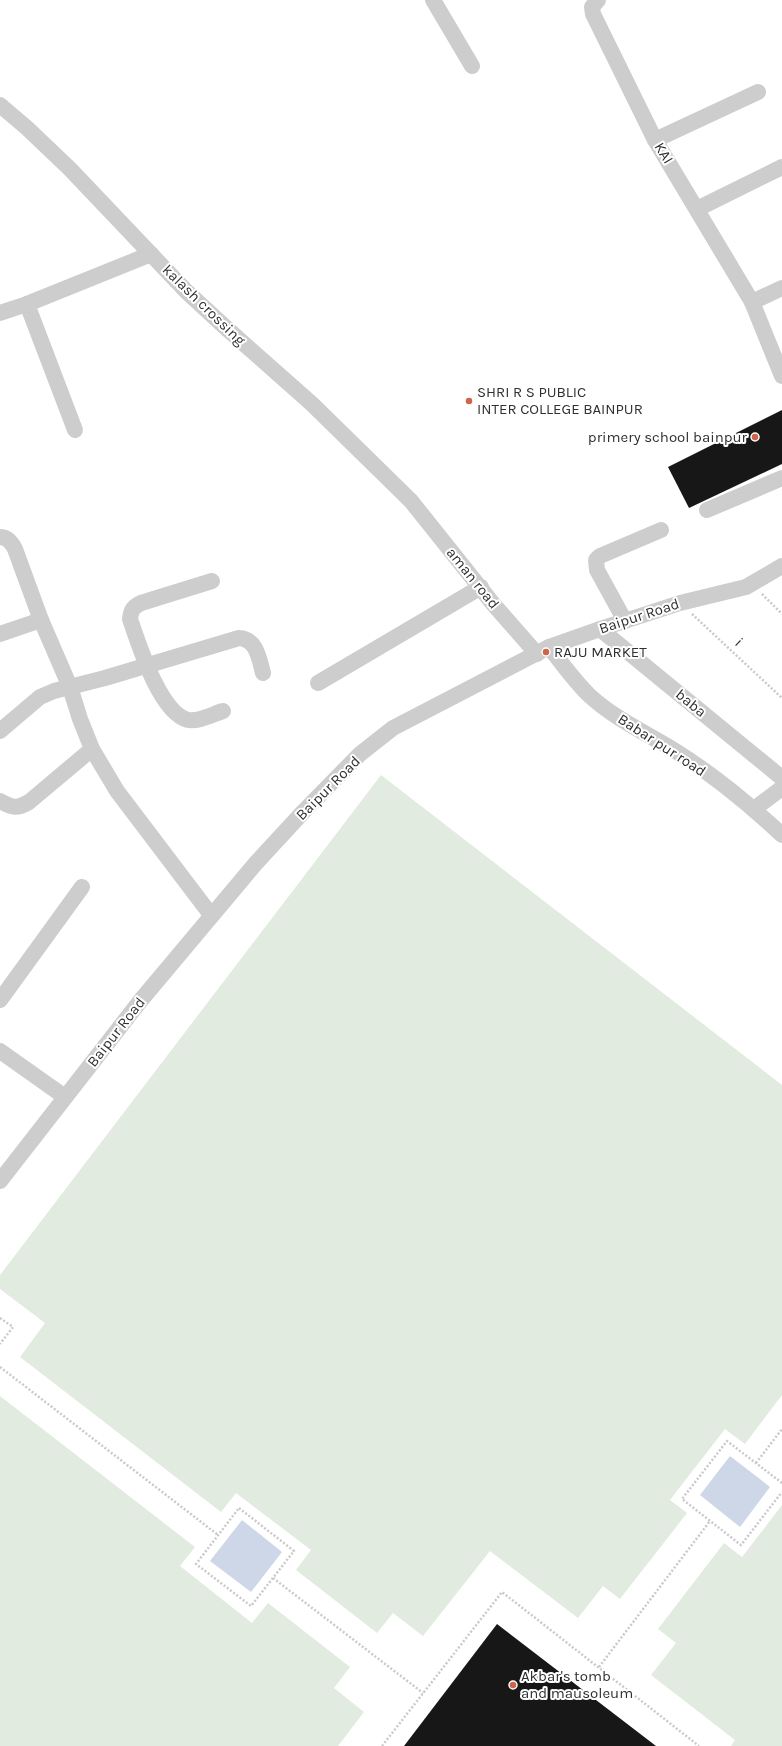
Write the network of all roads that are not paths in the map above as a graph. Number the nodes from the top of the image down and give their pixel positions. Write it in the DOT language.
graph roads {
  1 [pos="434,0"];
  2 [pos="598,0"];
  3 [pos="472,66"];
  4 [pos="758,92"];
  5 [pos="0,105"];
  6 [pos="655,140"];
  7 [pos="782,167"];
  8 [pos="697,209"];
  9 [pos="151,254"];
  10 [pos="782,288"];
  11 [pos="752,302"];
  12 [pos="27,304"];
  13 [pos="0,313"];
  14 [pos="782,376"];
  15 [pos="75,430"];
  16 [pos="782,478"];
  17 [pos="411,501"];
  18 [pos="707,510"];
  19 [pos="661,530"];
  20 [pos="0,537"];
  21 [pos="782,566"];
  22 [pos="212,581"];
  23 [pos="481,587"];
  24 [pos="42,620"];
  25 [pos="625,621"];
  26 [pos="600,628"];
  27 [pos="0,634"];
  28 [pos="543,650"];
  29 [pos="147,666"];
  30 [pos="263,673"];
  31 [pos="318,683"];
  32 [pos="70,687"];
  33 [pos="224,711"];
  34 [pos="0,732"];
  35 [pos="92,749"];
  36 [pos="782,778"];
  37 [pos="782,788"];
  38 [pos="0,801"];
  39 [pos="754,809"];
  40 [pos="782,835"];
  41 [pos="82,887"];
  42 [pos="211,915"];
  43 [pos="0,1000"];
  44 [pos="0,1051"];
  45 [pos="65,1097"];
  46 [pos="0,1181"];
  1 -- 3 [label="street"];
  2 -- 6 [label="street, KAI"];
  4 -- 6 [label="street"];
  5 -- 9 [label="street, kalash crossing"];
  6 -- 8 [label="street, KAI"];
  7 -- 8 [label="street"];
  8 -- 11 [label="street, KAI"];
  9 -- 12 [label="street"];
  9 -- 17 [label="street, kalash crossing"];
  10 -- 11 [label="street"];
  11 -- 14 [label="street, KAI"];
  12 -- 13 [label="street"];
  12 -- 15 [label="street"];
  16 -- 18 [label="street"];
  17 -- 23 [label="street, aman road"];
  19 -- 25 [label="street"];
  20 -- 24 [label="street"];
  21 -- 25 [label="street, Baipur Road"];
  22 -- 29 [label="street"];
  23 -- 28 [label="street, aman road"];
  23 -- 31 [label="street"];
  24 -- 27 [label="street"];
  24 -- 32 [label="street"];
  25 -- 26 [label="street, Baipur Road"];
  26 -- 28 [label="street, Baipur Road"];
  26 -- 36 [label="street, baba"];
  28 -- 39 [label="street, Babar pur road"];
  28 -- 42 [label="street, Baipur Road"];
  29 -- 30 [label="street"];
  29 -- 32 [label="street"];
  29 -- 33 [label="street"];
  32 -- 34 [label="street"];
  32 -- 35 [label="street"];
  35 -- 38 [label="street"];
  35 -- 42 [label="street"];
  37 -- 39 [label="street"];
  39 -- 40 [label="street, Babar pur road"];
  41 -- 43 [label="street"];
  42 -- 45 [label="street, Baipur Road"];
  44 -- 45 [label="street"];
  45 -- 46 [label="street, Baipur Road"];
}
